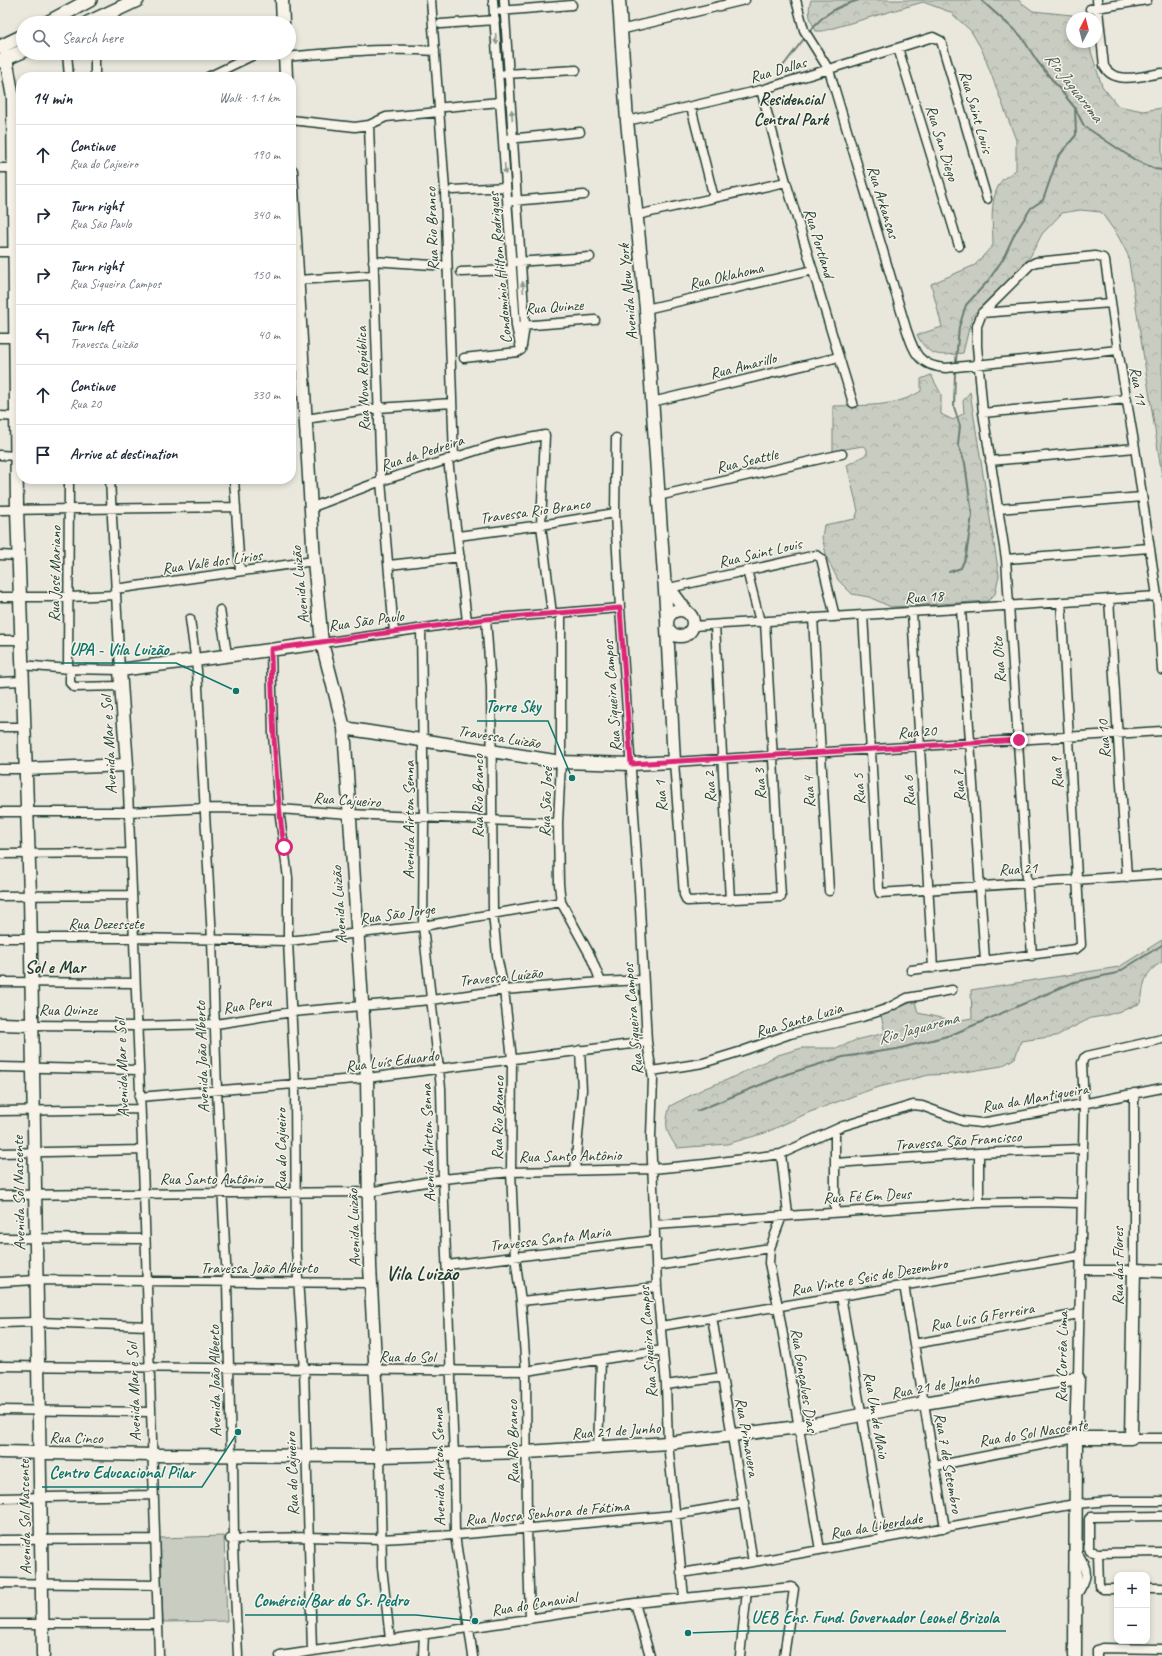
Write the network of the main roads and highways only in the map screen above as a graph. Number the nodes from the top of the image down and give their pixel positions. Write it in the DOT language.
graph roads {
  1 [pos="90,0"];
  2 [pos="137,0"];
  3 [pos="60,16"];
  4 [pos="104,16"];
  5 [pos="16,43"];
  6 [pos="16,53"];
  7 [pos="2,56"];
  1 -- 3 [label="main road"];
  2 -- 4 [label="main road"];
  5 -- 7 [label="main road"];
  6 -- 7 [label="main road"];
}
